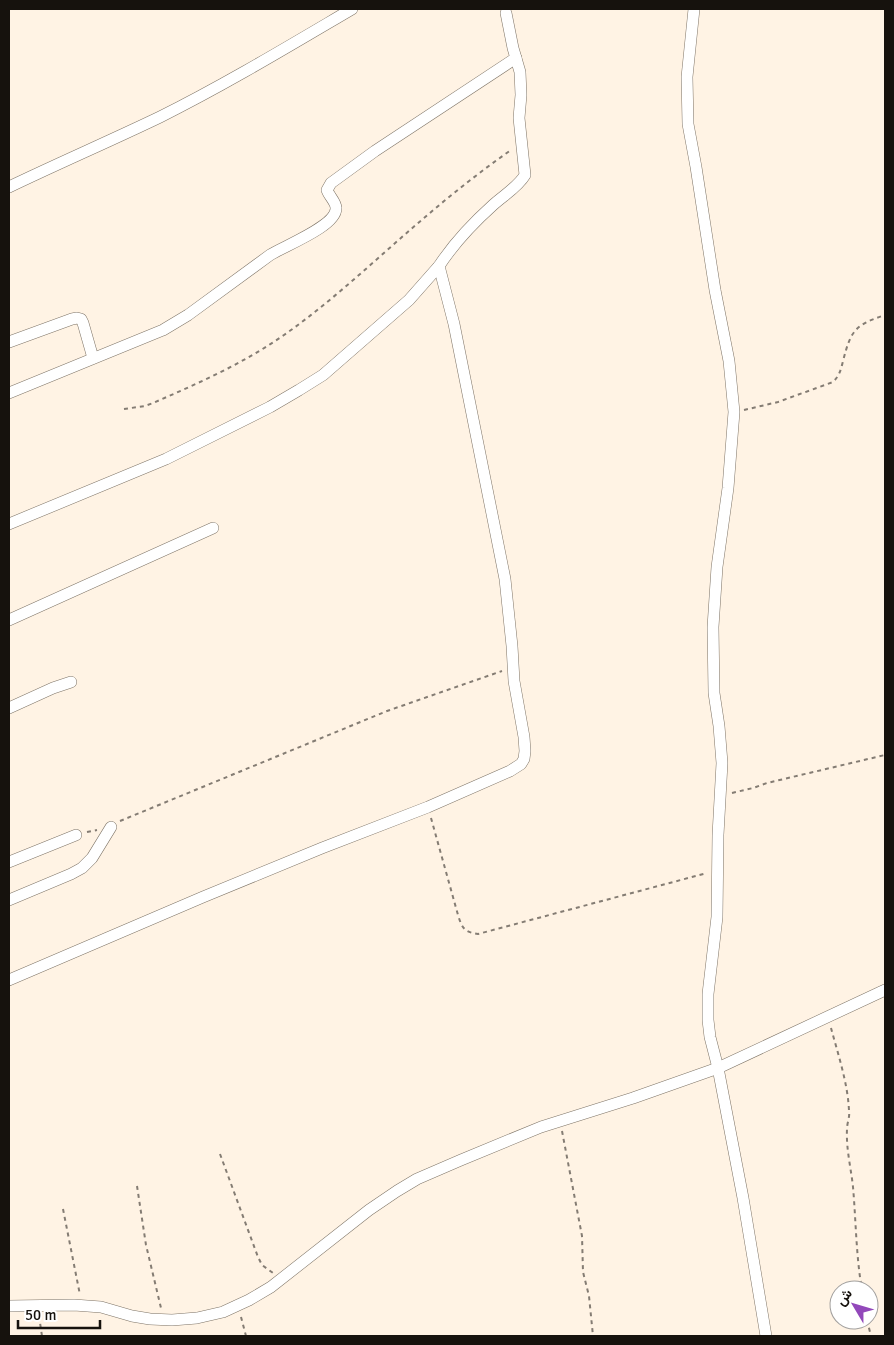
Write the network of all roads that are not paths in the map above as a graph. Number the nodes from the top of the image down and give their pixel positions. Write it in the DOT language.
graph roads {
  1 [pos="352,9"];
  2 [pos="694,9"];
  3 [pos="506,13"];
  4 [pos="516,58"];
  5 [pos="9,187"];
  6 [pos="439,266"];
  7 [pos="9,342"];
  8 [pos="93,358"];
  9 [pos="9,393"];
  10 [pos="9,524"];
  11 [pos="213,528"];
  12 [pos="9,620"];
  13 [pos="71,682"];
  14 [pos="9,708"];
  15 [pos="111,827"];
  16 [pos="76,835"];
  17 [pos="9,862"];
  18 [pos="9,900"];
  19 [pos="9,980"];
  20 [pos="885,990"];
  21 [pos="718,1068"];
  22 [pos="9,1306"];
  23 [pos="766,1336"];
  1 -- 5 [label="street"];
  2 -- 21 [label="street"];
  3 -- 4 [label="street"];
  4 -- 6 [label="street"];
  4 -- 8 [label="street"];
  6 -- 10 [label="street"];
  6 -- 19 [label="street"];
  7 -- 8 [label="street"];
  8 -- 9 [label="street"];
  11 -- 12 [label="street"];
  13 -- 14 [label="street"];
  15 -- 18 [label="street"];
  16 -- 17 [label="street"];
  20 -- 21 [label="street"];
  21 -- 22 [label="street"];
  21 -- 23 [label="street"];
}
